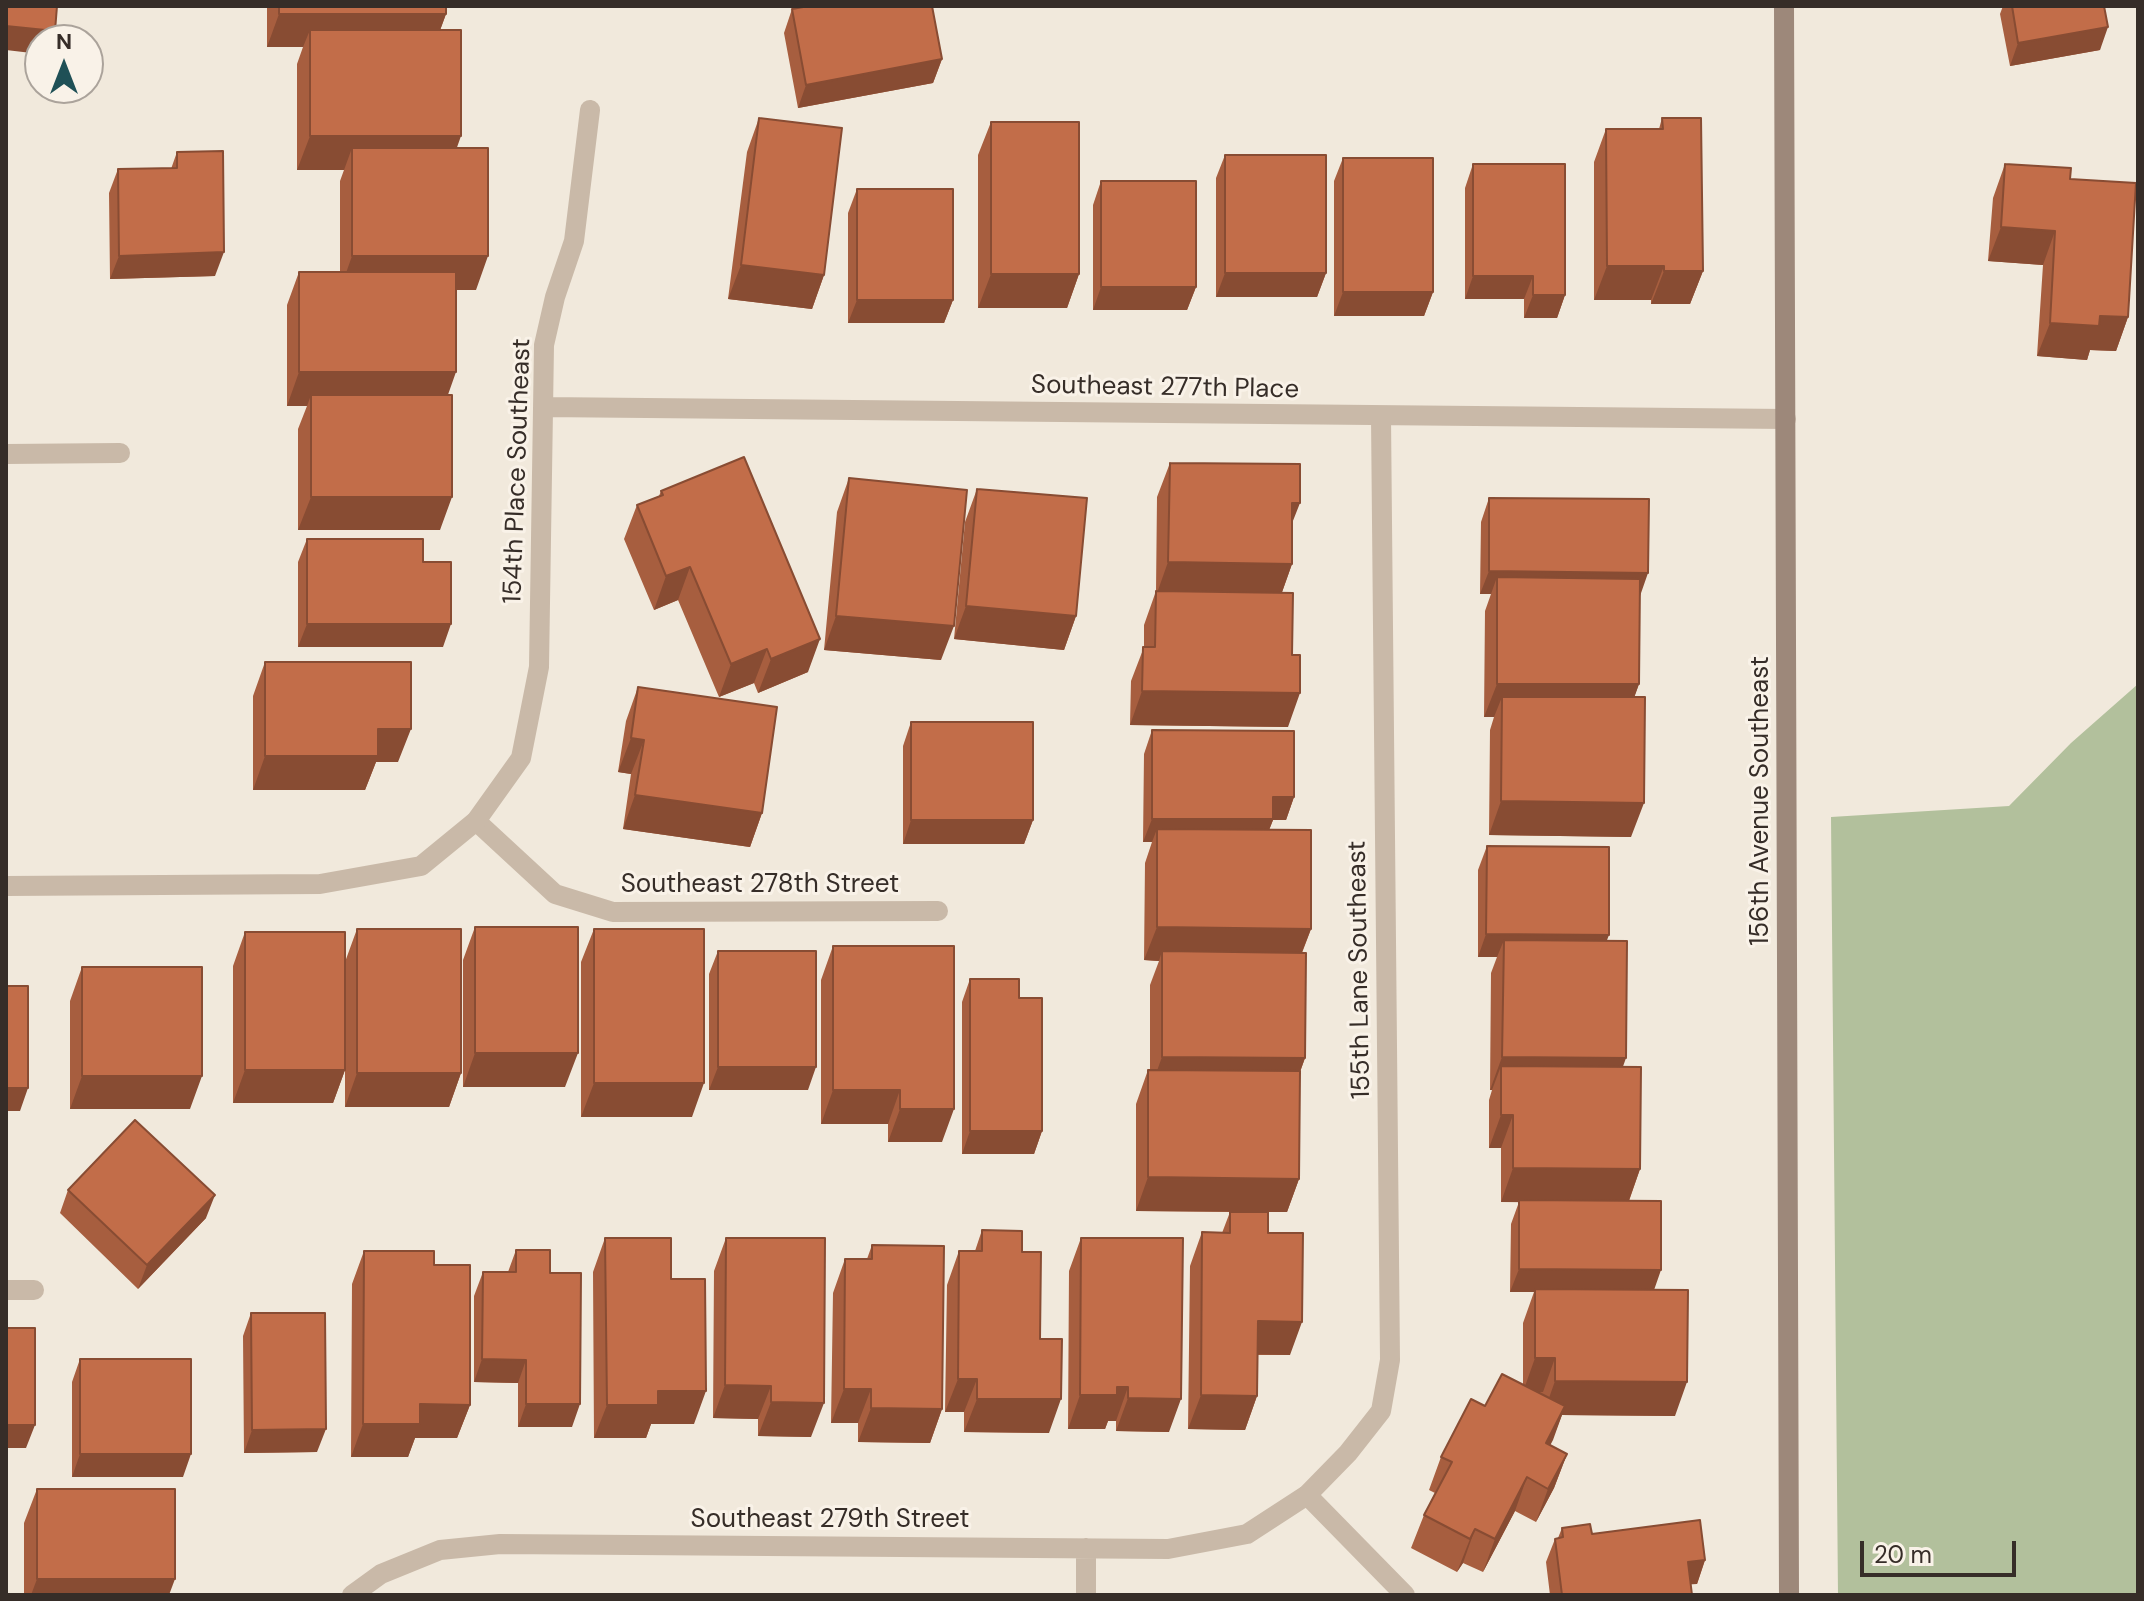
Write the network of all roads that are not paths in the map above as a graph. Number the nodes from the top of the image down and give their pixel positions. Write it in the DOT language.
graph roads {
  1 [pos="1784,6"];
  2 [pos="590,110"];
  3 [pos="543,407"];
  4 [pos="1381,417"];
  5 [pos="1786,419"];
  6 [pos="120,453"];
  7 [pos="6,454"];
  8 [pos="476,821"];
  9 [pos="6,886"];
  10 [pos="938,911"];
  11 [pos="6,1290"];
  12 [pos="34,1290"];
  13 [pos="1307,1495"];
  14 [pos="1086,1548"];
  15 [pos="352,1595"];
  16 [pos="1086,1595"];
  17 [pos="1405,1595"];
  18 [pos="1789,1595"];
  1 -- 5 [label="street, 156th Avenue Southeast"];
  2 -- 3 [label="street, 154th Place Southeast"];
  3 -- 4 [label="street, Southeast 277th Place"];
  3 -- 8 [label="street, 154th Place Southeast"];
  4 -- 5 [label="street, Southeast 277th Place"];
  4 -- 13 [label="street, 155th Lane Southeast"];
  5 -- 18 [label="street, 156th Avenue Southeast"];
  6 -- 7 [label="street"];
  8 -- 9 [label="street"];
  8 -- 10 [label="street, Southeast 278th Street"];
  11 -- 12 [label="street"];
  13 -- 14 [label="street, Southeast 279th Street"];
  13 -- 17 [label="street"];
  14 -- 15 [label="street, Southeast 279th Street"];
  14 -- 16 [label="street"];
}
